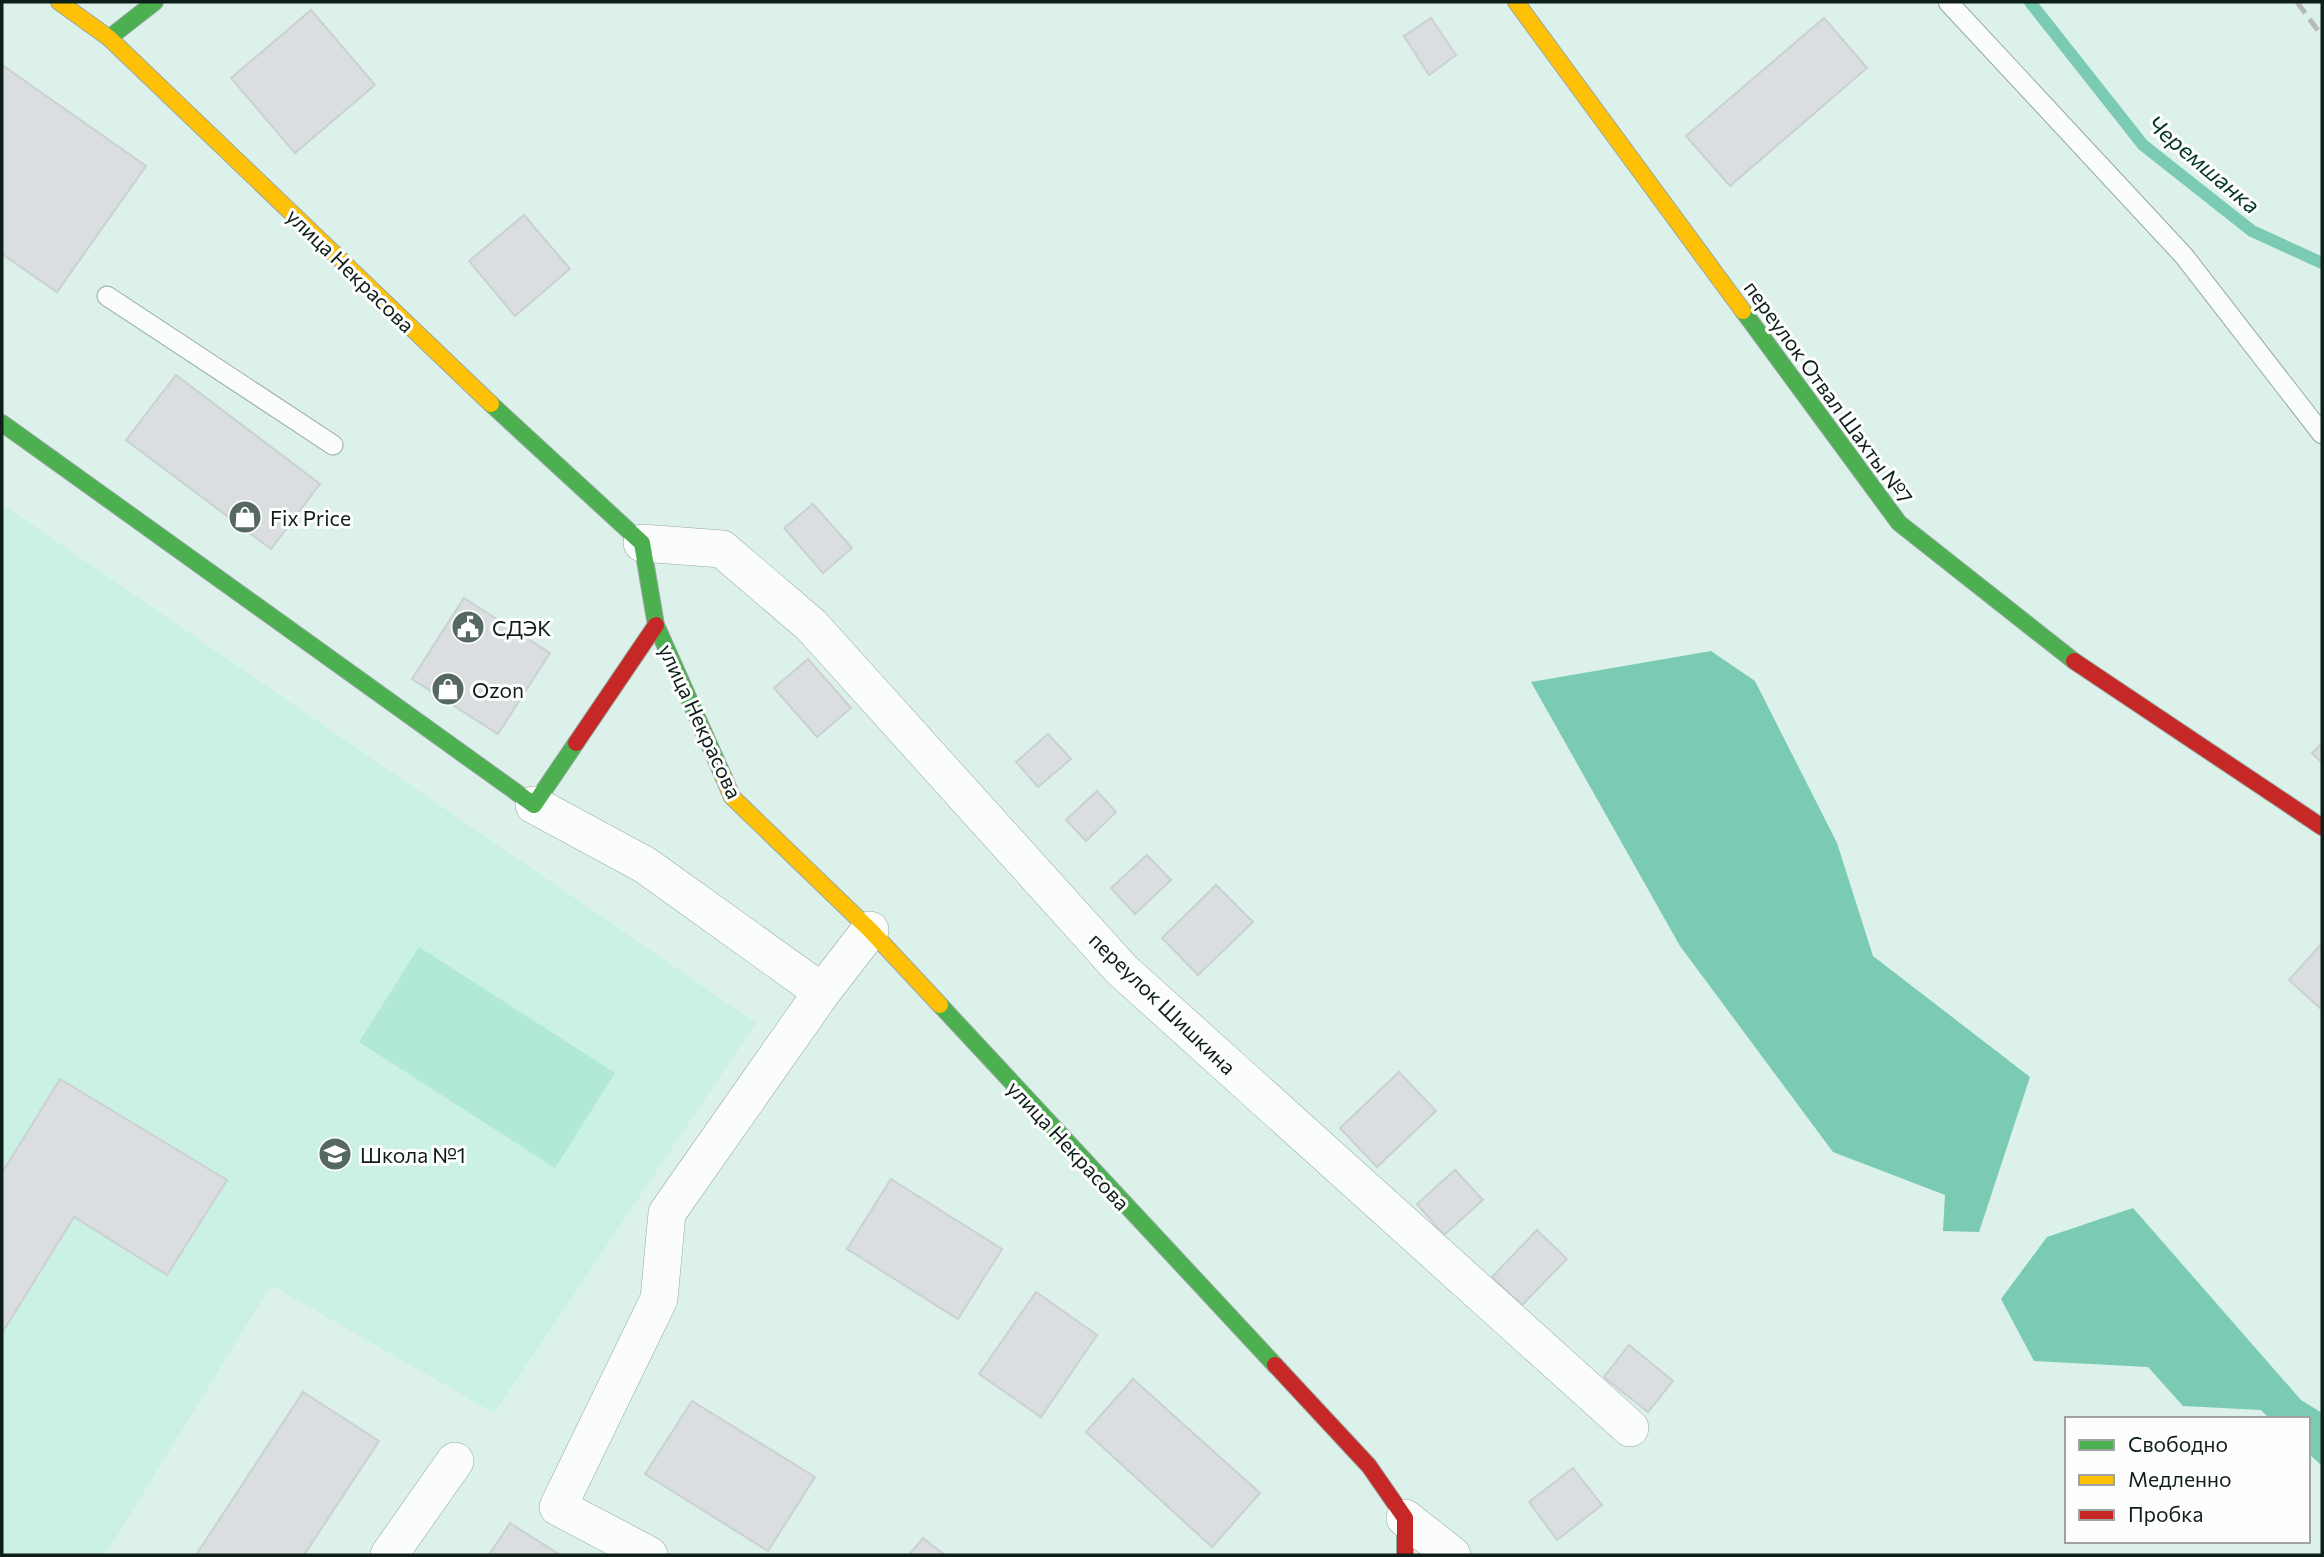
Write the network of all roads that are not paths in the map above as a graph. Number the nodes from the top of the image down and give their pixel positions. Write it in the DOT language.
graph roads {
  1 [pos="59,2"];
  2 [pos="155,2"];
  3 [pos="1516,2"];
  4 [pos="1948,2"];
  5 [pos="109,38"];
  6 [pos="107,296"];
  7 [pos="2,423"];
  8 [pos="2322,434"];
  9 [pos="333,445"];
  10 [pos="642,543"];
  11 [pos="656,625"];
  12 [pos="534,805"];
  13 [pos="2322,827"];
  14 [pos="870,930"];
  15 [pos="822,992"];
  16 [pos="1630,1428"];
  17 [pos="455,1461"];
  18 [pos="1405,1518"];
  19 [pos="389,1555"];
  20 [pos="649,1555"];
  21 [pos="1405,1555"];
  22 [pos="1452,1555"];
  1 -- 5 [label="street, улица Некрасова"];
  2 -- 5 [label="street"];
  3 -- 13 [label="street, переулок Отвал Шахты №7"];
  4 -- 8 [label="lane"];
  5 -- 10 [label="street, улица Некрасова"];
  6 -- 9 [label="lane"];
  7 -- 12 [label="street"];
  10 -- 11 [label="street, улица Некрасова"];
  10 -- 16 [label="street, переулок Шишкина"];
  11 -- 12 [label="street"];
  11 -- 14 [label="street, улица Некрасова"];
  12 -- 15 [label="street"];
  14 -- 15 [label="street"];
  14 -- 18 [label="street, улица Некрасова"];
  15 -- 20 [label="street"];
  17 -- 19 [label="street"];
  18 -- 21 [label="street"];
  18 -- 22 [label="street, улица Некрасова"];
}
